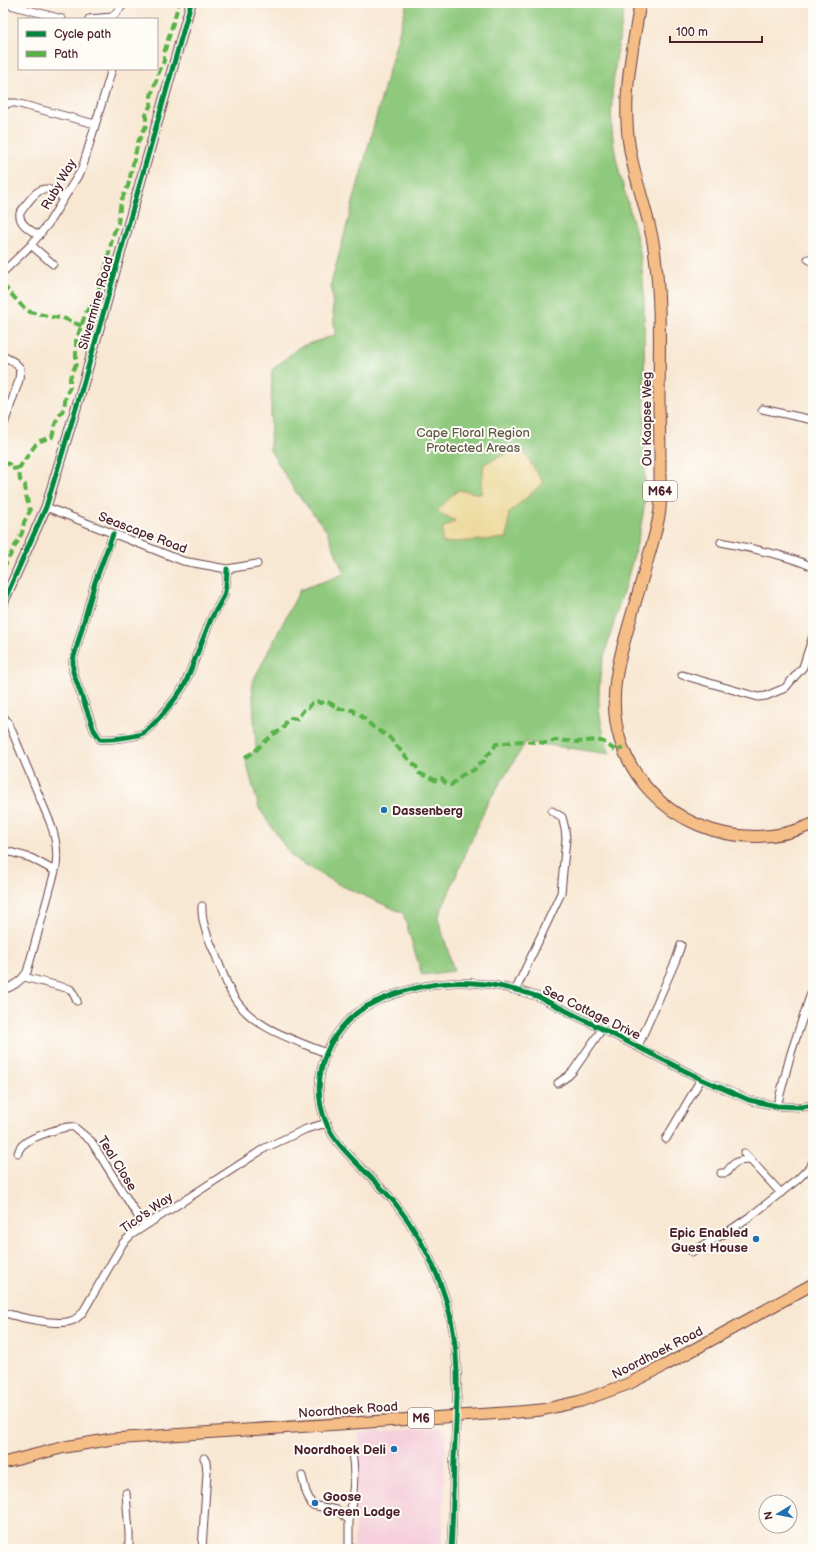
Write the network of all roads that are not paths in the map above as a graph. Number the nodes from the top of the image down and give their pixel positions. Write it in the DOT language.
graph roads {
  1 [pos="3,3"];
  2 [pos="125,3"];
  3 [pos="191,3"];
  4 [pos="640,3"];
  5 [pos="58,18"];
  6 [pos="112,18"];
  7 [pos="112,70"];
  8 [pos="3,107"];
  9 [pos="95,124"];
  10 [pos="64,198"];
  11 [pos="38,236"];
  12 [pos="31,245"];
  13 [pos="53,264"];
  14 [pos="3,272"];
  15 [pos="3,356"];
  16 [pos="762,409"];
  17 [pos="813,420"];
  18 [pos="3,427"];
  19 [pos="46,507"];
  20 [pos="113,534"];
  21 [pos="721,542"];
  22 [pos="257,564"];
  23 [pos="813,567"];
  24 [pos="227,569"];
  25 [pos="3,604"];
  26 [pos="813,636"];
  27 [pos="682,675"];
  28 [pos="3,716"];
  29 [pos="552,812"];
  30 [pos="813,824"];
  31 [pos="3,850"];
  32 [pos="55,871"];
  33 [pos="202,906"];
  34 [pos="681,945"];
  35 [pos="24,977"];
  36 [pos="813,987"];
  37 [pos="516,989"];
  38 [pos="3,990"];
  39 [pos="77,1001"];
  40 [pos="602,1029"];
  41 [pos="638,1046"];
  42 [pos="326,1053"];
  43 [pos="701,1079"];
  44 [pos="558,1083"];
  45 [pos="813,1105"];
  46 [pos="777,1106"];
  47 [pos="327,1123"];
  48 [pos="666,1139"];
  49 [pos="19,1151"];
  50 [pos="744,1153"];
  51 [pos="750,1160"];
  52 [pos="813,1162"];
  53 [pos="721,1174"];
  54 [pos="781,1193"];
  55 [pos="144,1226"];
  56 [pos="692,1252"];
  57 [pos="813,1284"];
  58 [pos="3,1312"];
  59 [pos="457,1416"];
  60 [pos="352,1453"];
  61 [pos="204,1458"];
  62 [pos="3,1463"];
  63 [pos="302,1476"];
  64 [pos="126,1493"];
  65 [pos="349,1520"];
  66 [pos="129,1549"];
  67 [pos="202,1549"];
  68 [pos="349,1549"];
  69 [pos="451,1549"];
  1 -- 5 [label="street"];
  2 -- 6 [label="street"];
  3 -- 19 [label="street, Silvermine Road"];
  4 -- 30 [label="main road, Ou Kaapse Weg / M64"];
  7 -- 9 [label="street, Ruby Way"];
  8 -- 9 [label="street"];
  9 -- 10 [label="street, Ruby Way"];
  10 -- 11 [label="street, Ruby Way"];
  10 -- 11 [label="street"];
  11 -- 12 [label="street, Ruby Way"];
  12 -- 13 [label="street"];
  12 -- 14 [label="street, Ruby Way"];
  15 -- 18 [label="street"];
  16 -- 17 [label="street"];
  19 -- 20 [label="street, Seascape Road"];
  19 -- 25 [label="street, Silvermine Road"];
  20 -- 24 [label="street, Seascape Road"];
  20 -- 24 [label="street"];
  21 -- 23 [label="street"];
  22 -- 24 [label="street, Seascape Road"];
  26 -- 27 [label="street"];
  28 -- 32 [label="street"];
  29 -- 37 [label="street"];
  31 -- 32 [label="street"];
  32 -- 35 [label="street"];
  33 -- 42 [label="street"];
  34 -- 41 [label="street"];
  35 -- 38 [label="street"];
  35 -- 39 [label="street"];
  36 -- 46 [label="street"];
  37 -- 40 [label="street, Sea Cottage Drive"];
  37 -- 42 [label="street, Sea Cottage Drive"];
  40 -- 41 [label="street, Sea Cottage Drive"];
  40 -- 44 [label="street"];
  41 -- 43 [label="street, Sea Cottage Drive"];
  42 -- 47 [label="street, Sea Cottage Drive"];
  43 -- 46 [label="street, Sea Cottage Drive"];
  43 -- 48 [label="street"];
  45 -- 46 [label="street, Sea Cottage Drive"];
  47 -- 55 [label="street, Tico's Way"];
  47 -- 59 [label="street, Sea Cottage Drive"];
  49 -- 55 [label="street, Teal Close"];
  50 -- 51 [label="street"];
  51 -- 53 [label="street"];
  51 -- 54 [label="street"];
  52 -- 54 [label="street"];
  54 -- 56 [label="street"];
  55 -- 58 [label="street, Tico's Way"];
  57 -- 59 [label="main road, Noordhoek Road / M6"];
  59 -- 62 [label="main road, Noordhoek Road / M6"];
  59 -- 69 [label="street, Sea Cottage Drive"];
  60 -- 65 [label="street"];
  61 -- 67 [label="street"];
  63 -- 65 [label="street"];
  64 -- 66 [label="street"];
  65 -- 68 [label="street"];
}
